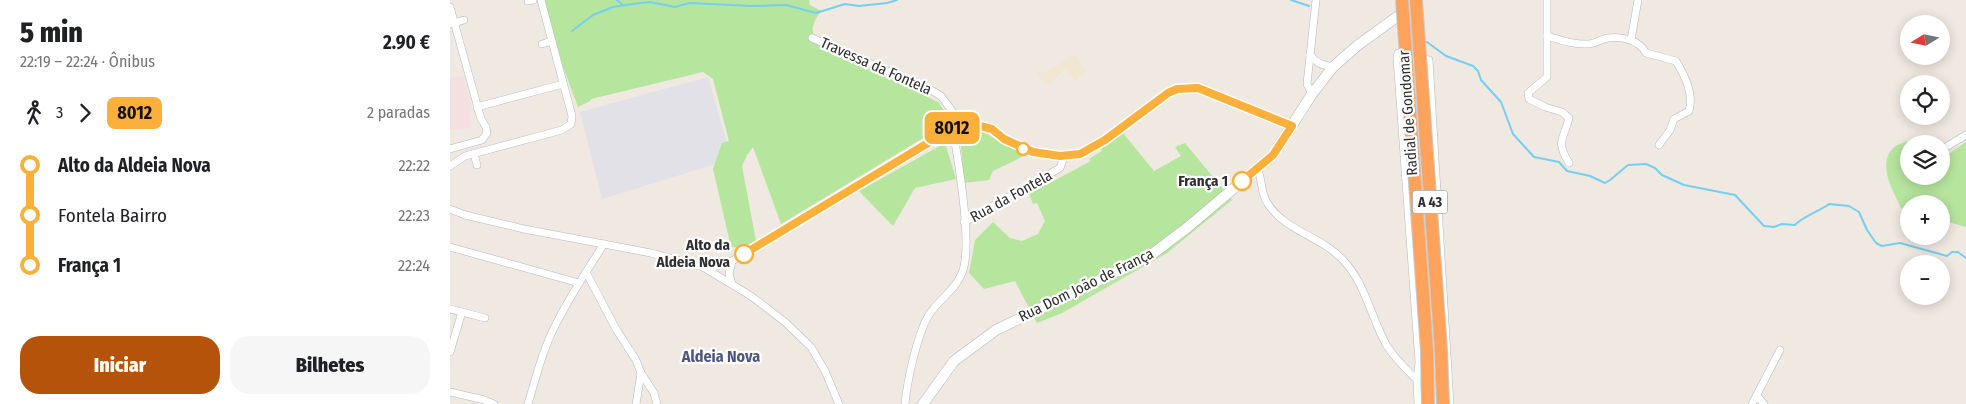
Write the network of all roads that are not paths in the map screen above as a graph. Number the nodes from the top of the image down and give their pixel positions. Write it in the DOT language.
graph roads {
  1 [pos="541,0"];
  2 [pos="1316,0"];
  3 [pos="1402,0"];
  4 [pos="1416,0"];
  5 [pos="1421,0"];
  6 [pos="1547,0"];
  7 [pos="1638,0"];
  8 [pos="450,7"];
  9 [pos="464,20"];
  10 [pos="452,24"];
  11 [pos="1547,36"];
  12 [pos="812,38"];
  13 [pos="1631,40"];
  14 [pos="552,42"];
  15 [pos="542,44"];
  16 [pos="1310,55"];
  17 [pos="1333,67"];
  18 [pos="564,84"];
  19 [pos="1312,94"];
  20 [pos="477,107"];
  21 [pos="961,123"];
  22 [pos="1292,126"];
  23 [pos="1966,135"];
  24 [pos="940,136"];
  25 [pos="956,145"];
  26 [pos="1659,145"];
  27 [pos="1950,145"];
  28 [pos="450,149"];
  29 [pos="474,154"];
  30 [pos="1058,156"];
  31 [pos="1569,163"];
  32 [pos="477,165"];
  33 [pos="450,166"];
  34 [pos="1257,168"];
  35 [pos="450,209"];
  36 [pos="964,222"];
  37 [pos="604,244"];
  38 [pos="450,247"];
  39 [pos="732,261"];
  40 [pos="703,267"];
  41 [pos="586,272"];
  42 [pos="579,283"];
  43 [pos="732,284"];
  44 [pos="450,309"];
  45 [pos="462,312"];
  46 [pos="486,318"];
  47 [pos="450,348"];
  48 [pos="1780,350"];
  49 [pos="641,373"];
  50 [pos="1450,379"];
  51 [pos="1417,380"];
  52 [pos="450,392"];
  53 [pos="1757,396"];
  54 [pos="494,404"];
  55 [pos="528,404"];
  56 [pos="636,404"];
  57 [pos="657,404"];
  58 [pos="839,404"];
  59 [pos="905,404"];
  60 [pos="923,404"];
  61 [pos="1418,404"];
  62 [pos="1428,404"];
  63 [pos="1443,404"];
  64 [pos="1450,404"];
  65 [pos="1752,404"];
  66 [pos="1764,404"];
  1 -- 14 [label="street"];
  2 -- 16 [label="street"];
  3 -- 62 [label="highway, Radial de Gondomar / A 43, bridge"];
  4 -- 63 [label="highway, Radial de Gondomar / A 43, bridge"];
  5 -- 17 [label="main road, Rua Dom João de França"];
  6 -- 11 [label="street"];
  7 -- 13 [label="street"];
  8 -- 10 [label="street"];
  9 -- 10 [label="street"];
  10 -- 20 [label="street"];
  11 -- 13 [label="street"];
  11 -- 31 [label="street"];
  12 -- 21 [label="street, Travessa da Fontela"];
  13 -- 26 [label="street"];
  14 -- 15 [label="street"];
  14 -- 18 [label="street"];
  16 -- 17 [label="street"];
  16 -- 19 [label="street"];
  17 -- 19 [label="main road, Rua Dom João de França"];
  18 -- 20 [label="street"];
  18 -- 29 [label="street"];
  19 -- 22 [label="main road, Rua Dom João de França"];
  20 -- 28 [label="street"];
  21 -- 24 [label="street"];
  21 -- 25 [label="street"];
  21 -- 30 [label="street, Rua da Fontela"];
  22 -- 30 [label="street, Rua da Fontela"];
  22 -- 34 [label="main road, Rua Dom João de França"];
  23 -- 27 [label="street"];
  24 -- 25 [label="street"];
  24 -- 39 [label="street"];
  25 -- 36 [label="street"];
  29 -- 32 [label="street"];
  29 -- 33 [label="street"];
  30 -- 36 [label="street, Rua da Fontela"];
  34 -- 51 [label="street"];
  34 -- 60 [label="main road, Rua Dom João de França"];
  35 -- 37 [label="street"];
  36 -- 59 [label="street, Rua da Fontela"];
  37 -- 40 [label="street"];
  37 -- 41 [label="street"];
  38 -- 42 [label="street"];
  39 -- 40 [label="street"];
  39 -- 43 [label="street"];
  40 -- 43 [label="street"];
  41 -- 42 [label="street"];
  41 -- 49 [label="street"];
  42 -- 55 [label="street"];
  43 -- 58 [label="street"];
  44 -- 45 [label="street"];
  45 -- 46 [label="street"];
  45 -- 47 [label="street"];
  48 -- 53 [label="street"];
  49 -- 56 [label="street"];
  49 -- 57 [label="street"];
  50 -- 51 [label="street"];
  50 -- 51 [label="street"];
  50 -- 64 [label="street"];
  51 -- 61 [label="street"];
  52 -- 54 [label="street"];
  53 -- 65 [label="street"];
  53 -- 66 [label="street"];
}
